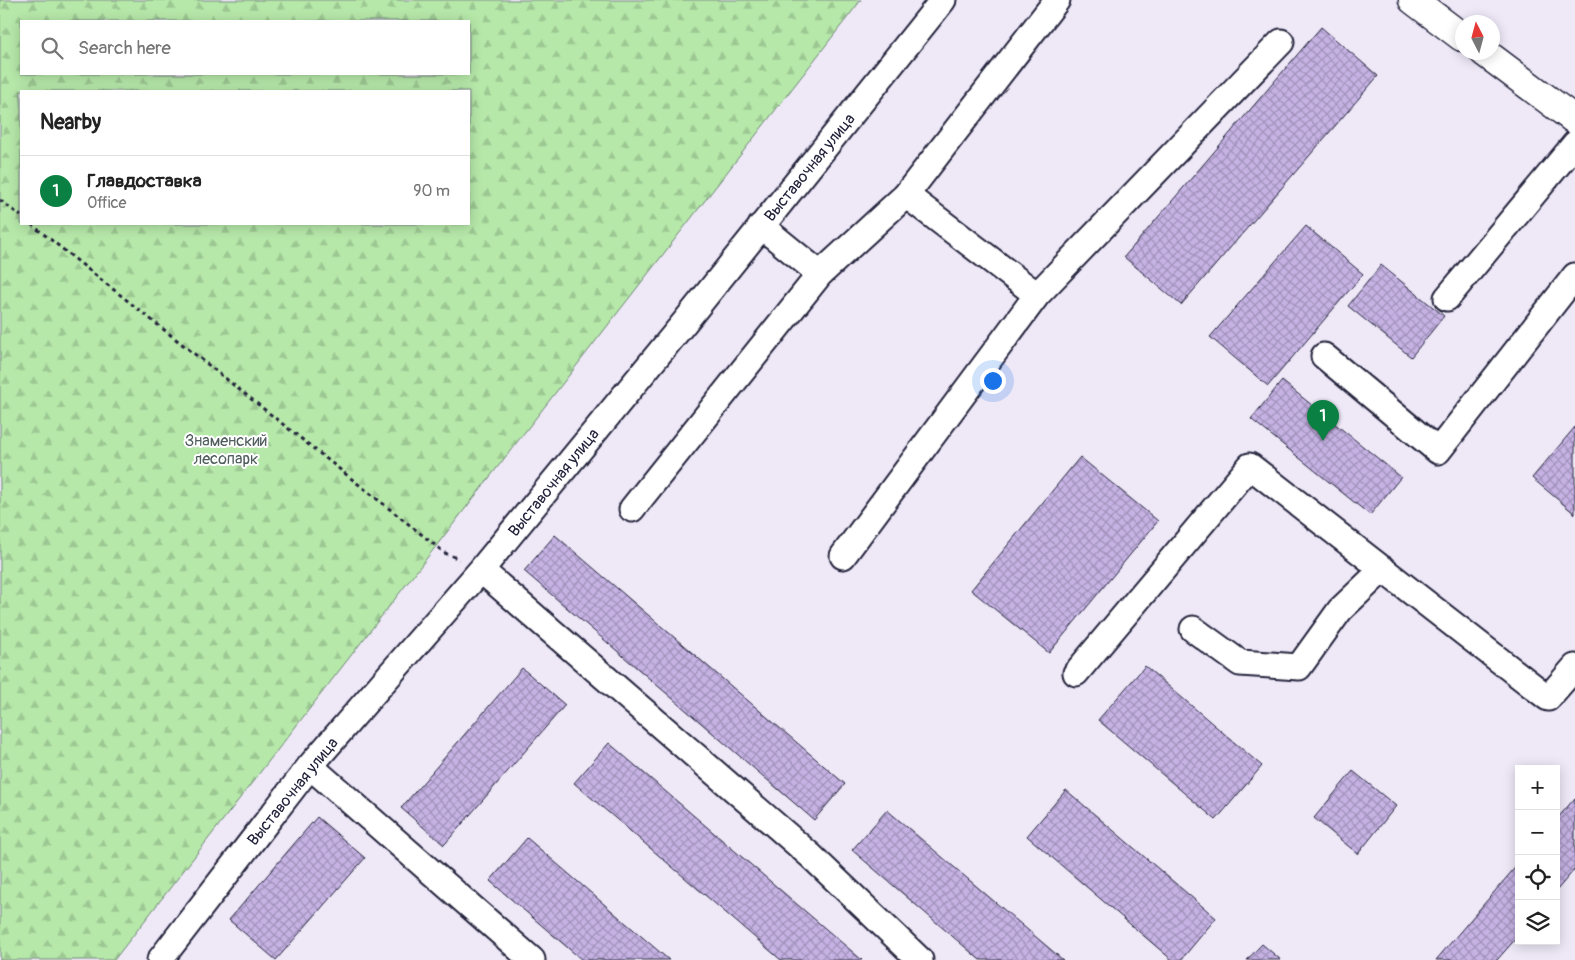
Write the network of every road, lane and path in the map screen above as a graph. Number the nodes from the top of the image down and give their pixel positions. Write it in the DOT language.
graph roads {
  1 [pos="943,0"];
  2 [pos="1057,0"];
  3 [pos="1413,0"];
  4 [pos="1455,32"];
  5 [pos="1281,42"];
  6 [pos="1495,60"];
  7 [pos="1575,120"];
  8 [pos="1575,144"];
  9 [pos="906,195"];
  10 [pos="0,200"];
  11 [pos="20,215"];
  12 [pos="32,225"];
  13 [pos="761,226"];
  14 [pos="820,274"];
  15 [pos="1575,276"];
  16 [pos="1037,294"];
  17 [pos="1447,298"];
  18 [pos="1324,356"];
  19 [pos="632,509"];
  20 [pos="843,556"];
  21 [pos="1383,569"];
  22 [pos="481,570"];
  23 [pos="1194,629"];
  24 [pos="1575,667"];
  25 [pos="1076,673"];
  26 [pos="310,766"];
  27 [pos="160,960"];
  28 [pos="532,960"];
  29 [pos="920,960"];
  1 -- 13 [label="street, Выставочная улица"];
  2 -- 9 [label="street"];
  3 -- 4 [label="main road"];
  5 -- 16 [label="street"];
  6 -- 7 [label="main road"];
  8 -- 17 [label="street"];
  9 -- 14 [label="street"];
  9 -- 16 [label="street"];
  10 -- 11 [label="path"];
  12 -- 22 [label="path"];
  13 -- 14 [label="street"];
  13 -- 22 [label="street, Выставочная улица"];
  14 -- 19 [label="street"];
  15 -- 18 [label="street"];
  16 -- 20 [label="street"];
  21 -- 23 [label="street"];
  21 -- 24 [label="street"];
  21 -- 25 [label="street"];
  22 -- 26 [label="street, Выставочная улица"];
  22 -- 29 [label="street"];
  26 -- 27 [label="street, Выставочная улица"];
  26 -- 28 [label="street"];
}
